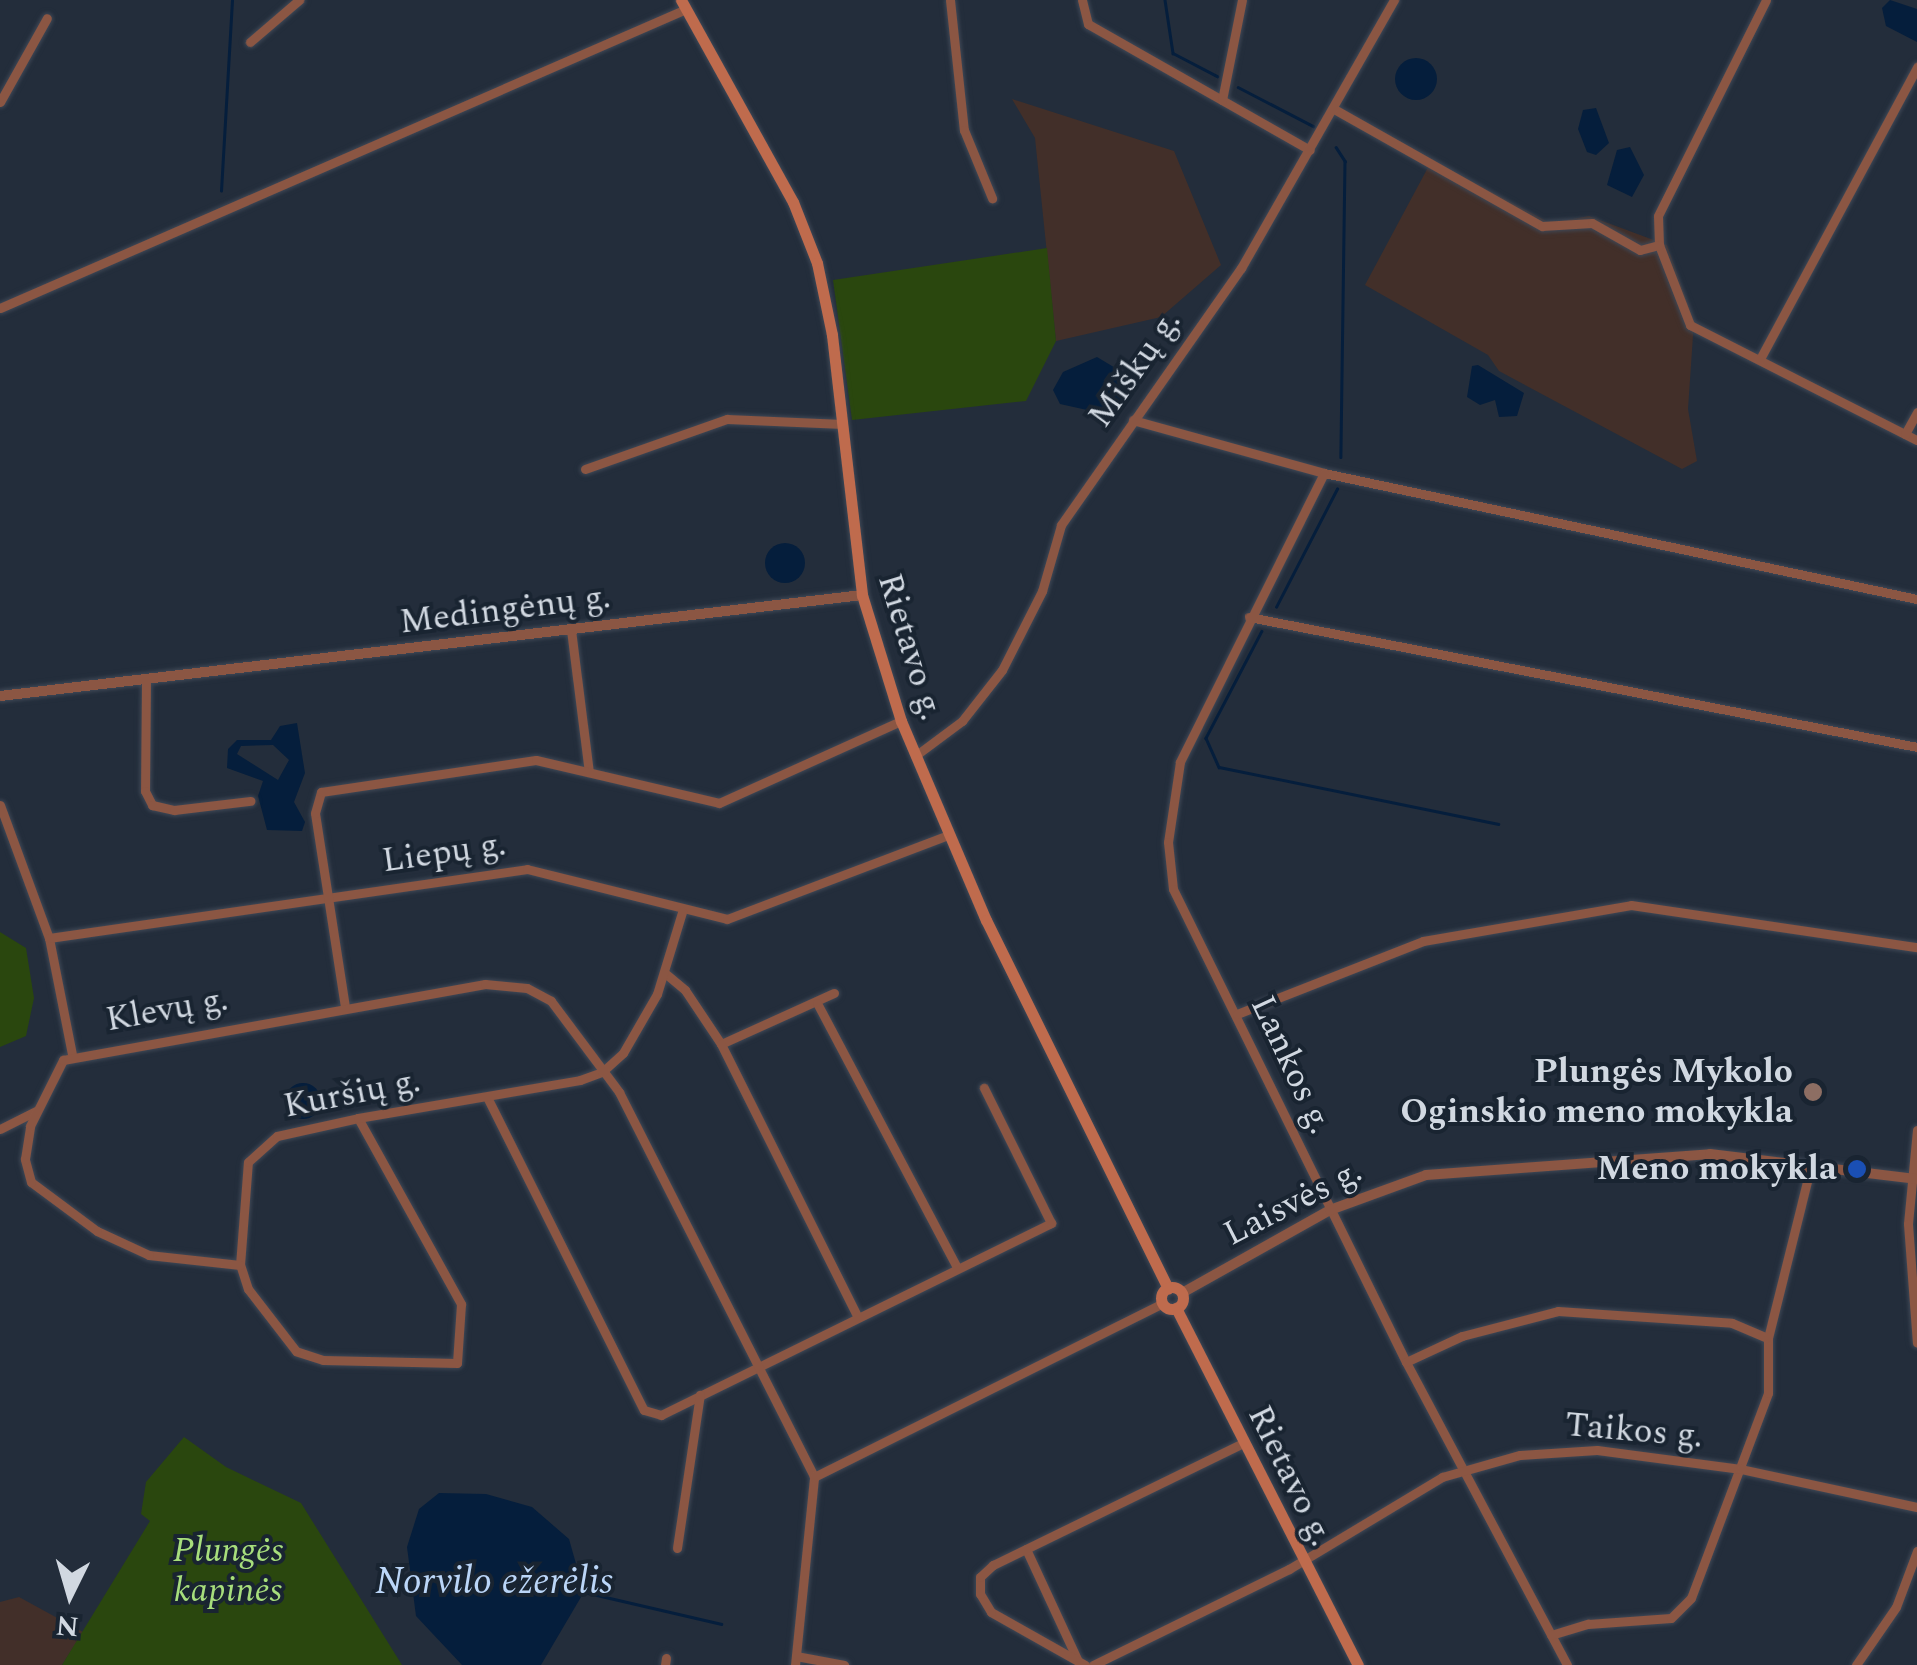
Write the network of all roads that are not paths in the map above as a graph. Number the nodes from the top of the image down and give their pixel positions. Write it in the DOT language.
graph roads {
  1 [pos="299,0"];
  2 [pos="950,0"];
  3 [pos="1082,0"];
  4 [pos="1242,0"];
  5 [pos="1394,0"];
  6 [pos="1766,0"];
  7 [pos="684,4"];
  8 [pos="47,18"];
  9 [pos="250,42"];
  10 [pos="1917,68"];
  11 [pos="1222,100"];
  12 [pos="0,102"];
  13 [pos="1334,109"];
  14 [pos="1310,150"];
  15 [pos="992,198"];
  16 [pos="1658,245"];
  17 [pos="0,308"];
  18 [pos="1760,359"];
  19 [pos="1917,412"];
  20 [pos="1133,420"];
  21 [pos="843,424"];
  22 [pos="1906,434"];
  23 [pos="1917,440"];
  24 [pos="585,469"];
  25 [pos="1324,473"];
  26 [pos="862,594"];
  27 [pos="1917,599"];
  28 [pos="1250,618"];
  29 [pos="571,630"];
  30 [pos="150,679"];
  31 [pos="0,696"];
  32 [pos="902,721"];
  33 [pos="1917,747"];
  34 [pos="915,756"];
  35 [pos="588,772"];
  36 [pos="250,801"];
  37 [pos="0,806"];
  38 [pos="948,835"];
  39 [pos="327,898"];
  40 [pos="682,912"];
  41 [pos="49,938"];
  42 [pos="1917,948"];
  43 [pos="666,974"];
  44 [pos="834,992"];
  45 [pos="817,1003"];
  46 [pos="345,1007"];
  47 [pos="1237,1014"];
  48 [pos="722,1044"];
  49 [pos="72,1054"];
  50 [pos="602,1072"];
  51 [pos="984,1088"];
  52 [pos="487,1097"];
  53 [pos="36,1111"];
  54 [pos="358,1118"];
  55 [pos="0,1129"];
  56 [pos="1917,1130"];
  57 [pos="1812,1162"];
  58 [pos="1914,1179"];
  59 [pos="1330,1210"];
  60 [pos="240,1265"];
  61 [pos="957,1267"];
  62 [pos="1168,1288"];
  63 [pos="1182,1292"];
  64 [pos="1162,1303"];
  65 [pos="1176,1308"];
  66 [pos="858,1317"];
  67 [pos="1768,1338"];
  68 [pos="1917,1343"];
  69 [pos="1406,1362"];
  70 [pos="758,1368"];
  71 [pos="700,1395"];
  72 [pos="1243,1443"];
  73 [pos="1464,1468"];
  74 [pos="1741,1469"];
  75 [pos="814,1476"];
  76 [pos="1917,1507"];
  77 [pos="677,1548"];
  78 [pos="1026,1548"];
  79 [pos="1917,1552"];
  80 [pos="1301,1562"];
  81 [pos="1551,1635"];
  82 [pos="795,1660"];
  83 [pos="1081,1663"];
  84 [pos="844,1665"];
  85 [pos="1093,1665"];
  86 [pos="1358,1665"];
  87 [pos="1567,1665"];
  88 [pos="1856,1665"];
  1 -- 9 [label="street"];
  2 -- 15 [label="street"];
  3 -- 11 [label="street"];
  4 -- 11 [label="street"];
  5 -- 13 [label="street, Miškų g."];
  6 -- 16 [label="street"];
  7 -- 17 [label="street"];
  7 -- 21 [label="main road, Rietavo g."];
  8 -- 12 [label="street"];
  10 -- 18 [label="street"];
  11 -- 14 [label="street"];
  13 -- 14 [label="street, Miškų g."];
  13 -- 16 [label="street"];
  14 -- 20 [label="street, Miškų g."];
  16 -- 18 [label="street"];
  18 -- 22 [label="street"];
  19 -- 22 [label="street"];
  20 -- 25 [label="street"];
  20 -- 34 [label="street, Miškų g."];
  21 -- 24 [label="street"];
  21 -- 26 [label="main road, Rietavo g."];
  22 -- 23 [label="street"];
  25 -- 27 [label="street"];
  25 -- 28 [label="street, Lankos g."];
  26 -- 29 [label="street, Medingėnų g."];
  26 -- 32 [label="main road, Rietavo g."];
  28 -- 33 [label="street"];
  28 -- 47 [label="street, Lankos g."];
  29 -- 30 [label="street, Medingėnų g."];
  29 -- 35 [label="street"];
  30 -- 31 [label="street, Medingėnų g."];
  30 -- 36 [label="street"];
  32 -- 34 [label="main road, Rietavo g."];
  32 -- 35 [label="street"];
  34 -- 38 [label="main road, Rietavo g."];
  35 -- 39 [label="street"];
  37 -- 41 [label="street"];
  38 -- 40 [label="street, Liepų g."];
  38 -- 62 [label="main road, Rietavo g."];
  39 -- 40 [label="street, Liepų g."];
  39 -- 41 [label="street, Liepų g."];
  39 -- 46 [label="street"];
  40 -- 43 [label="street"];
  41 -- 49 [label="street"];
  42 -- 47 [label="street"];
  43 -- 48 [label="street"];
  43 -- 50 [label="street"];
  44 -- 45 [label="street"];
  45 -- 48 [label="street"];
  45 -- 61 [label="street"];
  46 -- 49 [label="street, Klevų g."];
  46 -- 50 [label="street, Klevų g."];
  47 -- 59 [label="street, Lankos g."];
  48 -- 66 [label="street"];
  49 -- 53 [label="street, Klevų g."];
  50 -- 52 [label="street, Kuršių g."];
  50 -- 70 [label="street, Klevų g."];
  51 -- 61 [label="street"];
  52 -- 54 [label="street, Kuršių g."];
  52 -- 71 [label="street"];
  53 -- 55 [label="street"];
  53 -- 60 [label="street, Klevų g."];
  54 -- 60 [label="street, Kuršių g."];
  54 -- 60 [label="street"];
  56 -- 58 [label="street"];
  57 -- 58 [label="street, Laisvės g."];
  57 -- 59 [label="street, Laisvės g."];
  57 -- 67 [label="street"];
  58 -- 68 [label="street"];
  59 -- 63 [label="street, Laisvės g."];
  59 -- 69 [label="street, Lankos g."];
  61 -- 66 [label="street"];
  62 -- 63 [label="main road"];
  62 -- 64 [label="main road"];
  63 -- 65 [label="main road"];
  64 -- 65 [label="main road"];
  64 -- 75 [label="street"];
  65 -- 72 [label="main road, Rietavo g."];
  66 -- 70 [label="street"];
  67 -- 69 [label="street"];
  67 -- 74 [label="street"];
  69 -- 73 [label="street, Lankos g."];
  70 -- 71 [label="street"];
  70 -- 75 [label="street, Klevų g."];
  71 -- 77 [label="street"];
  72 -- 78 [label="street"];
  72 -- 80 [label="main road, Rietavo g."];
  73 -- 74 [label="street, Taikos g."];
  73 -- 80 [label="street, Taikos g."];
  73 -- 81 [label="street, Lankos g."];
  74 -- 76 [label="street, Taikos g."];
  74 -- 81 [label="street"];
  75 -- 82 [label="street"];
  78 -- 83 [label="street"];
  78 -- 83 [label="street"];
  79 -- 88 [label="street"];
  80 -- 85 [label="street, Taikos g."];
  80 -- 86 [label="main road, Rietavo g."];
  81 -- 87 [label="street, Lankos g."];
  82 -- 84 [label="street"];
}
